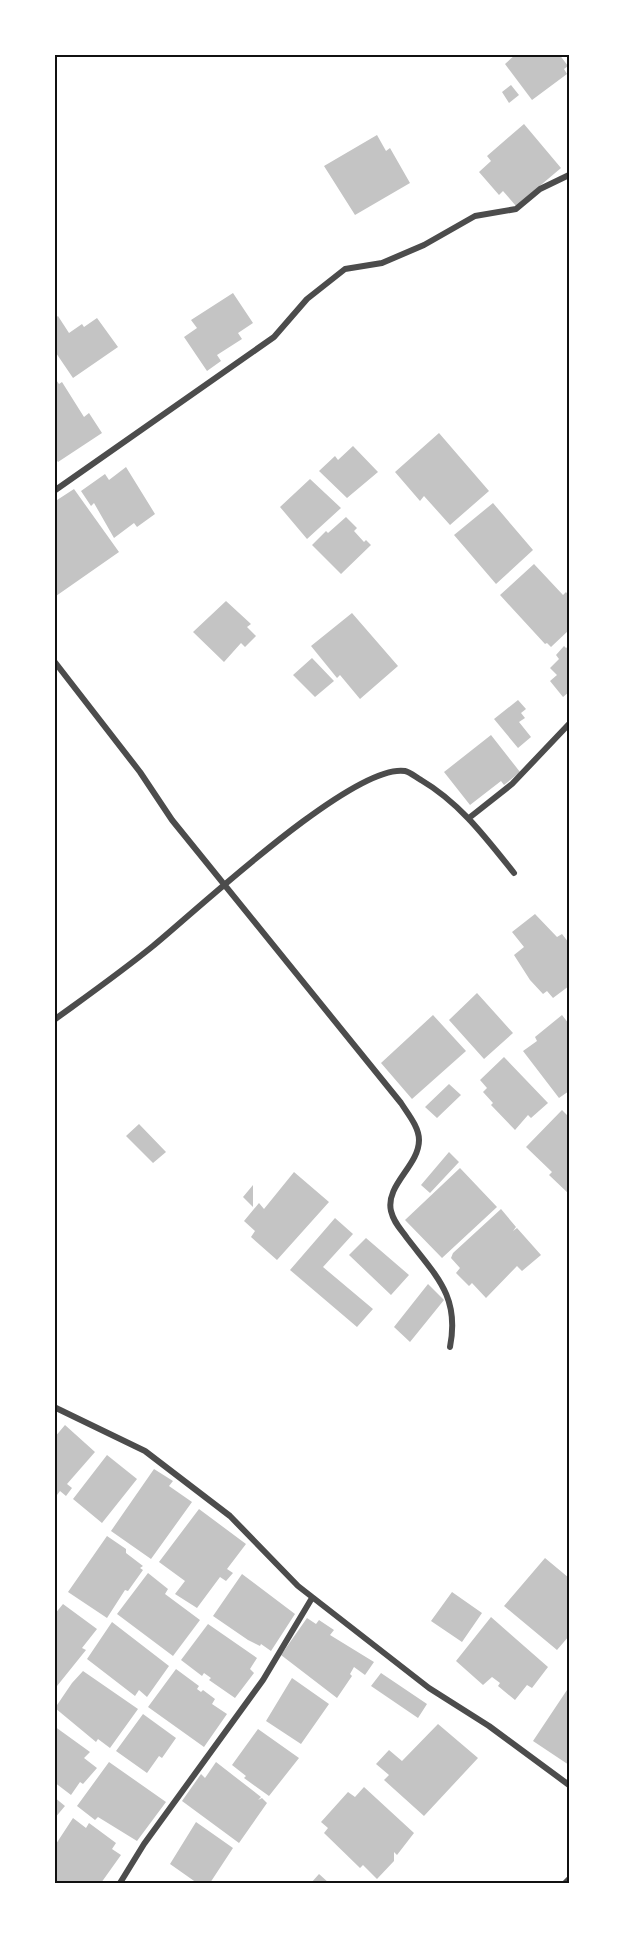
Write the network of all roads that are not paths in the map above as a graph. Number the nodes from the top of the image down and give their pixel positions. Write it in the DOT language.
graph roads {
  1 [pos="569,175"];
  2 [pos="54,491"];
  3 [pos="54,661"];
  4 [pos="569,724"];
  5 [pos="469,818"];
  6 [pos="514,873"];
  7 [pos="223,884"];
  8 [pos="54,1020"];
  9 [pos="450,1347"];
  10 [pos="54,1407"];
  11 [pos="312,1598"];
  12 [pos="569,1785"];
  13 [pos="569,1880"];
  14 [pos="120,1883"];
  15 [pos="565,1883"];
  1 -- 2 [label="street"];
  3 -- 7 [label="street"];
  4 -- 5 [label="street"];
  5 -- 6 [label="street"];
  5 -- 7 [label="street"];
  7 -- 8 [label="street"];
  7 -- 9 [label="street"];
  10 -- 11 [label="street"];
  11 -- 12 [label="street"];
  11 -- 14 [label="street"];
  13 -- 15 [label="street"];
}
